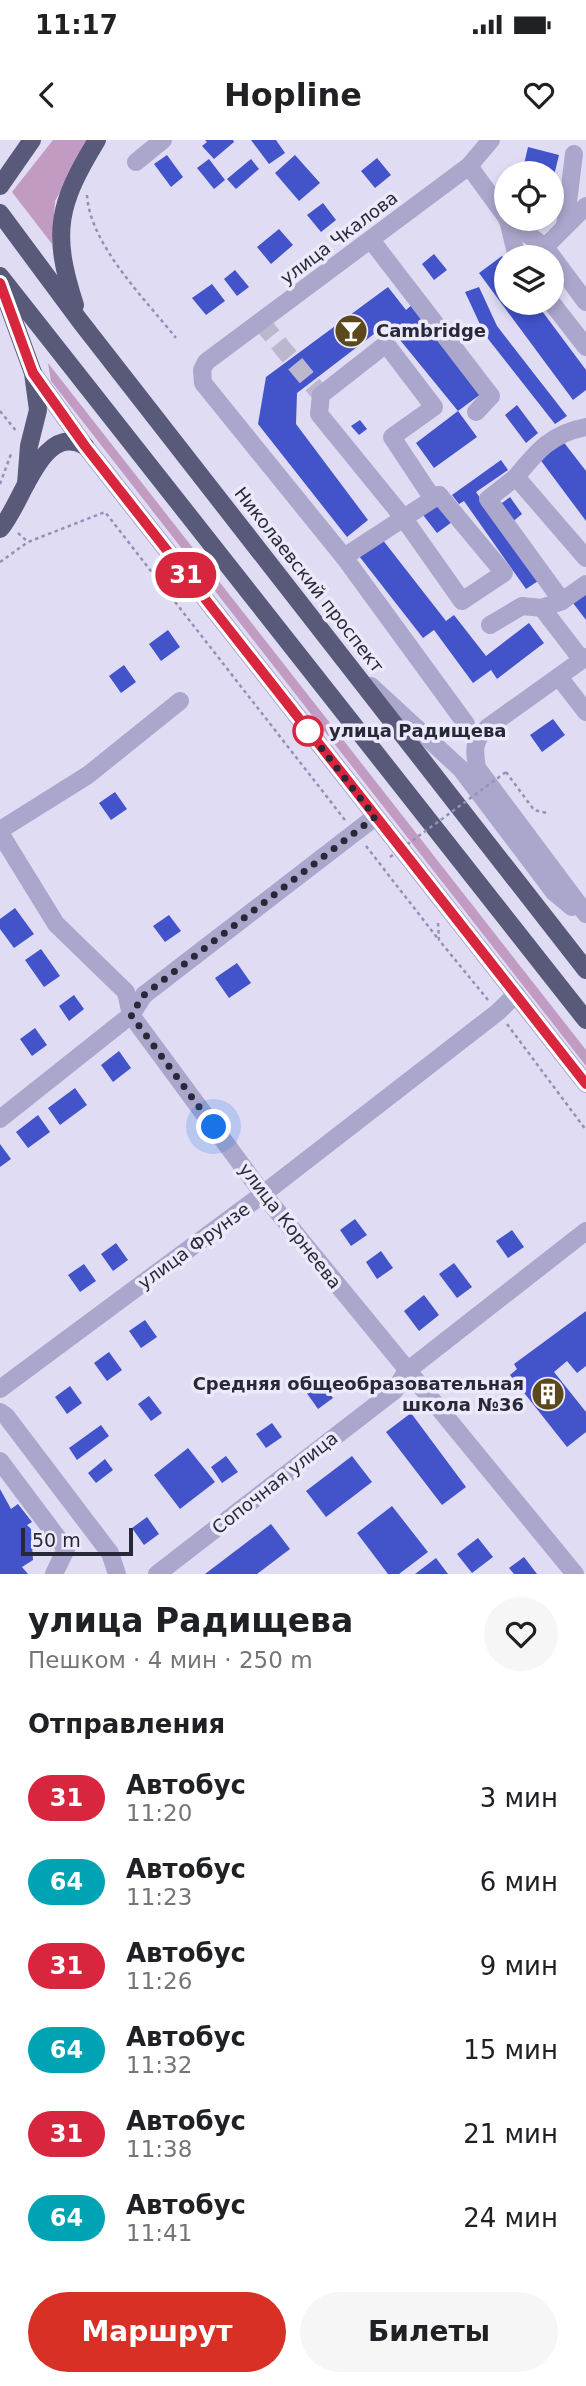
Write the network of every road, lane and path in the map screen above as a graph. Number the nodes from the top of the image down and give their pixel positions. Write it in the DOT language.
graph roads {
  1 [pos="32,140"];
  2 [pos="97,140"];
  3 [pos="163,140"];
  4 [pos="491,140"];
  5 [pos="574,154"];
  6 [pos="136,162"];
  7 [pos="469,166"];
  8 [pos="86,185"];
  9 [pos="0,186"];
  10 [pos="494,201"];
  11 [pos="586,206"];
  12 [pos="0,214"];
  13 [pos="565,226"];
  14 [pos="523,231"];
  15 [pos="371,240"];
  16 [pos="542,245"];
  17 [pos="547,245"];
  18 [pos="564,272"];
  19 [pos="0,276"];
  20 [pos="0,283"];
  21 [pos="586,302"];
  22 [pos="561,315"];
  23 [pos="80,321"];
  24 [pos="176,338"];
  25 [pos="586,347"];
  26 [pos="33,373"];
  27 [pos="0,411"];
  28 [pos="476,412"];
  29 [pos="586,428"];
  30 [pos="19,435"];
  31 [pos="85,446"];
  32 [pos="14,447"];
  33 [pos="516,477"];
  34 [pos="0,484"];
  35 [pos="26,484"];
  36 [pos="433,499"];
  37 [pos="402,516"];
  38 [pos="3,526"];
  39 [pos="28,542"];
  40 [pos="344,557"];
  41 [pos="586,558"];
  42 [pos="0,562"];
  43 [pos="586,584"];
  44 [pos="562,601"];
  45 [pos="542,608"];
  46 [pos="490,625"];
  47 [pos="584,659"];
  48 [pos="350,667"];
  49 [pos="559,677"];
  50 [pos="180,701"];
  51 [pos="586,712"];
  52 [pos="466,724"];
  53 [pos="547,813"];
  54 [pos="375,817"];
  55 [pos="347,822"];
  56 [pos="0,832"];
  57 [pos="365,844"];
  58 [pos="390,857"];
  59 [pos="586,916"];
  60 [pos="439,925"];
  61 [pos="439,940"];
  62 [pos="586,970"];
  63 [pos="516,994"];
  64 [pos="490,1002"];
  65 [pos="131,1015"];
  66 [pos="586,1020"];
  67 [pos="505,1021"];
  68 [pos="586,1084"];
  69 [pos="0,1119"];
  70 [pos="586,1130"];
  71 [pos="263,1194"];
  72 [pos="586,1231"];
  73 [pos="407,1371"];
  74 [pos="0,1389"];
  75 [pos="0,1412"];
  76 [pos="0,1461"];
  77 [pos="54,1574"];
  78 [pos="117,1574"];
  79 [pos="157,1574"];
  80 [pos="575,1574"];
  1 -- 9 [label="main road"];
  2 -- 23 [label="main road"];
  3 -- 6 [label="street"];
  4 -- 7 [label="street, улица Чкалова"];
  5 -- 13 [label="street"];
  7 -- 10 [label="street"];
  7 -- 15 [label="street, улица Чкалова"];
  8 -- 24 [label="path"];
  11 -- 13 [label="street"];
  12 -- 23 [label="main road, Николаевский проспект"];
  13 -- 17 [label="street"];
  14 -- 16 [label="street"];
  15 -- 28 [label="street"];
  15 -- 40 [label="street, улица Чкалова"];
  18 -- 21 [label="street"];
  19 -- 66 [label="main road"];
  20 -- 26 [label="main road"];
  22 -- 25 [label="street"];
  23 -- 48 [label="main road, Николаевский проспект"];
  26 -- 31 [label="street"];
  26 -- 35 [label="main road"];
  27 -- 30 [label="path"];
  29 -- 33 [label="street"];
  31 -- 35 [label="main road"];
  31 -- 54 [label="street"];
  32 -- 34 [label="path"];
  33 -- 41 [label="street"];
  33 -- 44 [label="street"];
  35 -- 38 [label="main road"];
  36 -- 37 [label="street"];
  36 -- 37 [label="street"];
  36 -- 37 [label="street"];
  37 -- 40 [label="street"];
  38 -- 39 [label="path"];
  39 -- 42 [label="path"];
  39 -- 55 [label="path"];
  40 -- 52 [label="street"];
  43 -- 44 [label="street"];
  44 -- 45 [label="street"];
  45 -- 46 [label="street"];
  45 -- 47 [label="street"];
  47 -- 49 [label="street"];
  48 -- 59 [label="street"];
  48 -- 62 [label="main road, Николаевский проспект"];
  49 -- 51 [label="street"];
  49 -- 59 [label="street"];
  50 -- 56 [label="street"];
  53 -- 58 [label="path, bridge"];
  54 -- 63 [label="street"];
  54 -- 65 [label="street"];
  56 -- 65 [label="street, улица Корнеева"];
  57 -- 61 [label="path"];
  60 -- 61 [label="path"];
  61 -- 64 [label="path"];
  63 -- 68 [label="street"];
  63 -- 71 [label="street, улица Фрунзе"];
  65 -- 69 [label="street"];
  65 -- 71 [label="street, улица Корнеева"];
  67 -- 70 [label="path"];
  71 -- 73 [label="street, улица Корнеева"];
  71 -- 74 [label="street, улица Фрунзе"];
  72 -- 73 [label="street, Сопочная улица"];
  73 -- 79 [label="street, Сопочная улица"];
  73 -- 80 [label="street, улица Корнеева"];
  75 -- 78 [label="street"];
  76 -- 77 [label="street"];
}
